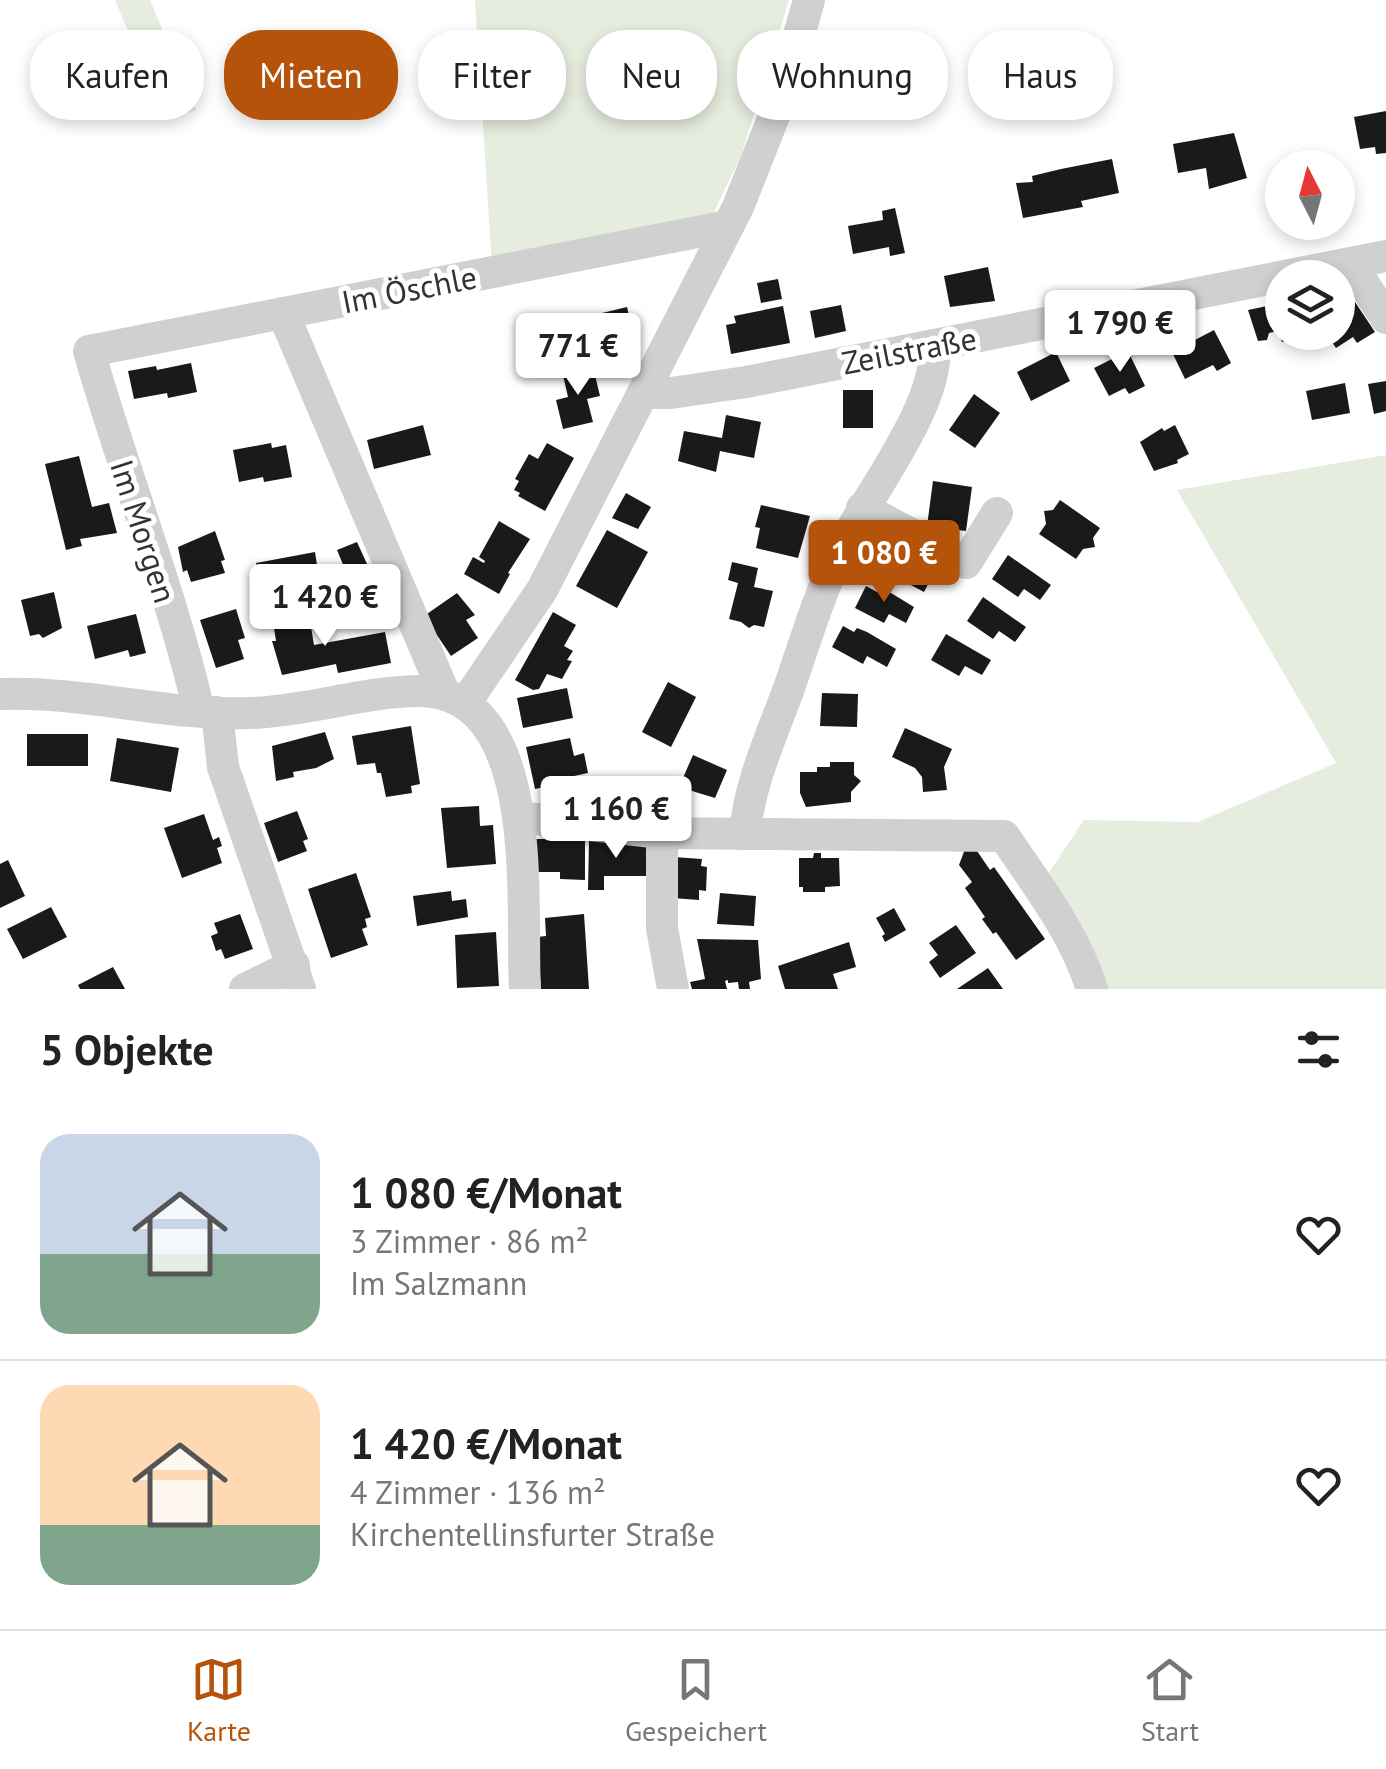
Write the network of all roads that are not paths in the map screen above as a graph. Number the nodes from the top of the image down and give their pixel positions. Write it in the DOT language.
graph roads {
  1 [pos="809,0"];
  2 [pos="728,226"];
  3 [pos="1386,256"];
  4 [pos="1355,262"];
  5 [pos="1355,271"];
  6 [pos="1265,280"];
  7 [pos="283,313"];
  8 [pos="1386,318"];
  9 [pos="934,345"];
  10 [pos="89,351"];
  11 [pos="644,393"];
  12 [pos="862,508"];
  13 [pos="997,513"];
  14 [pos="0,694"];
  15 [pos="456,699"];
  16 [pos="208,712"];
  17 [pos="518,818"];
  18 [pos="662,833"];
  19 [pos="746,834"];
  20 [pos="297,977"];
  21 [pos="245,989"];
  22 [pos="526,989"];
  23 [pos="673,989"];
  24 [pos="1092,989"];
  1 -- 2 [label="street"];
  2 -- 7 [label="street, Im Öschle"];
  2 -- 11 [label="street"];
  3 -- 4 [label="street, Zeilstraße"];
  5 -- 8 [label="street"];
  6 -- 9 [label="street, Zeilstraße"];
  7 -- 10 [label="street, Im Öschle"];
  7 -- 15 [label="street"];
  9 -- 11 [label="street, Zeilstraße"];
  9 -- 12 [label="street"];
  10 -- 16 [label="street, Im Morgen"];
  11 -- 15 [label="street"];
  12 -- 13 [label="street"];
  12 -- 19 [label="street"];
  14 -- 16 [label="street"];
  15 -- 16 [label="street"];
  15 -- 17 [label="street"];
  16 -- 20 [label="street, Im Morgen"];
  17 -- 18 [label="street"];
  17 -- 22 [label="street"];
  18 -- 19 [label="street"];
  18 -- 23 [label="street"];
  19 -- 24 [label="street"];
  20 -- 21 [label="street"];
}
